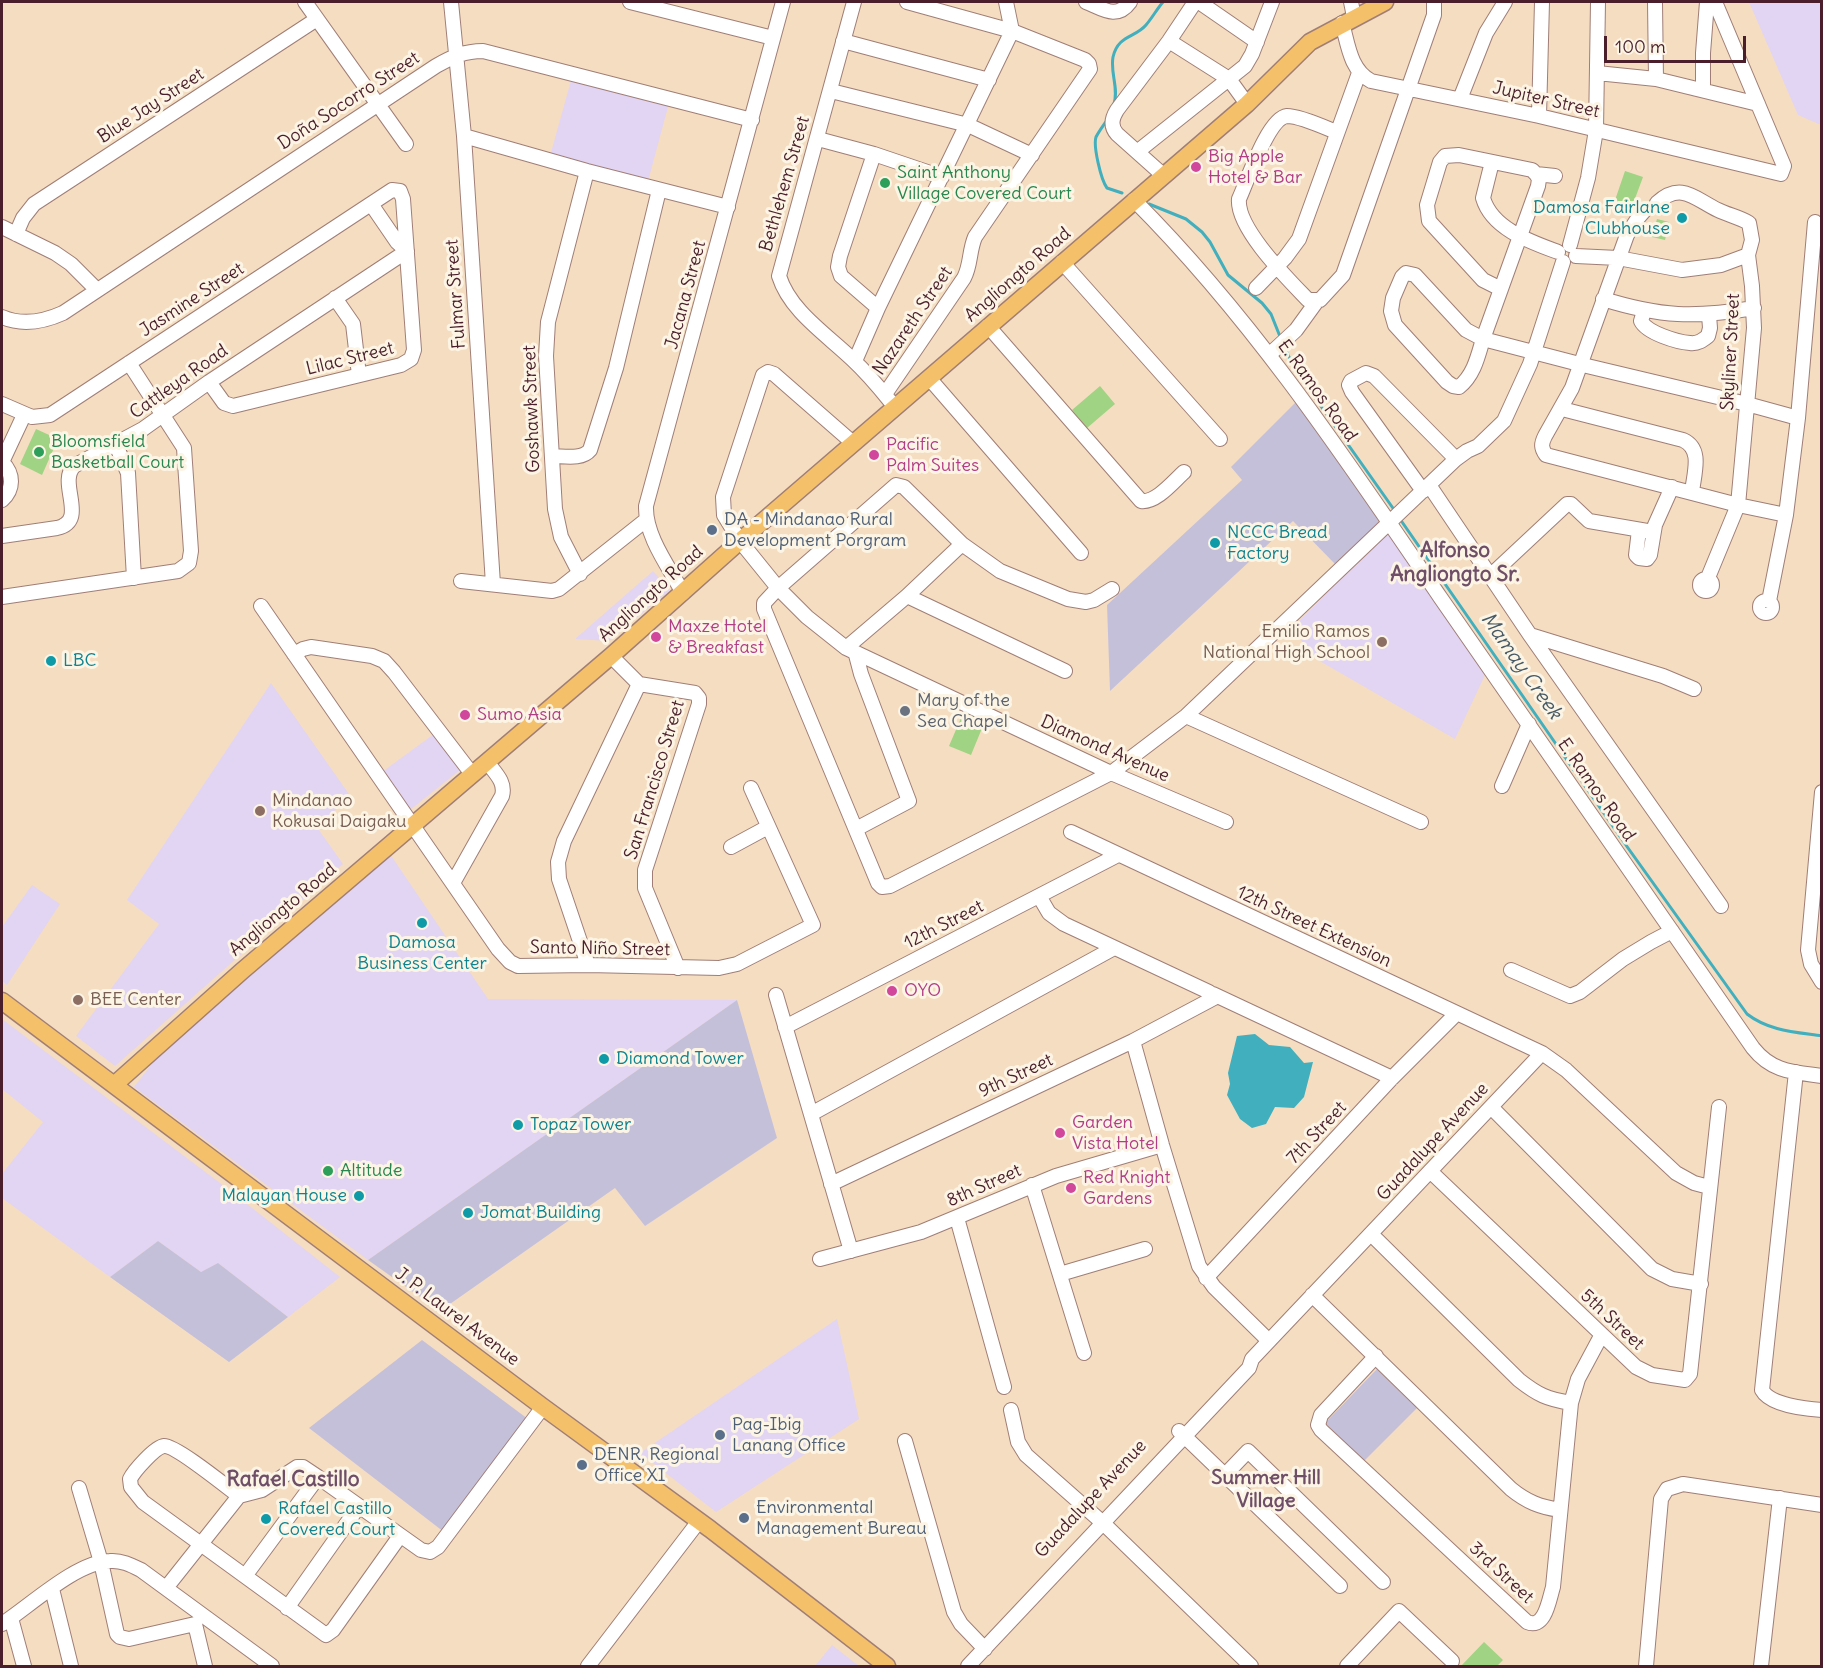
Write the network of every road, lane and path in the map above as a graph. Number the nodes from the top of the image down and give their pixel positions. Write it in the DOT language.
graph roads {
  1 [pos="305,2"];
  2 [pos="451,2"];
  3 [pos="630,2"];
  4 [pos="783,2"];
  5 [pos="854,2"];
  6 [pos="908,2"];
  7 [pos="1006,2"];
  8 [pos="1086,2"];
  9 [pos="1130,2"];
  10 [pos="1197,2"];
  11 [pos="1272,2"];
  12 [pos="1385,2"];
  13 [pos="1434,2"];
  14 [pos="1505,2"];
  15 [pos="1542,2"];
  16 [pos="1598,2"];
  17 [pos="1655,2"];
  18 [pos="1707,2"];
  19 [pos="1715,2"];
  20 [pos="1349,14"];
  21 [pos="317,18"];
  22 [pos="1012,31"];
  23 [pos="774,38"];
  24 [pos="843,41"];
  25 [pos="1168,41"];
  26 [pos="1257,42"];
  27 [pos="455,55"];
  28 [pos="1359,73"];
  29 [pos="1597,73"];
  30 [pos="1229,79"];
  31 [pos="1656,79"];
  32 [pos="989,81"];
  33 [pos="1408,90"];
  34 [pos="1703,90"];
  35 [pos="831,91"];
  36 [pos="1460,99"];
  37 [pos="378,104"];
  38 [pos="1247,104"];
  39 [pos="1758,104"];
  40 [pos="1539,117"];
  41 [pos="752,120"];
  42 [pos="968,125"];
  43 [pos="1596,130"];
  44 [pos="1336,132"];
  45 [pos="464,136"];
  46 [pos="818,139"];
  47 [pos="406,144"];
  48 [pos="1137,152"];
  49 [pos="874,154"];
  50 [pos="1032,155"];
  51 [pos="1492,162"];
  52 [pos="587,171"];
  53 [pos="1536,174"];
  54 [pos="1163,175"];
  55 [pos="1555,176"];
  56 [pos="942,177"];
  57 [pos="398,189"];
  58 [pos="658,190"];
  59 [pos="1134,200"];
  60 [pos="371,204"];
  61 [pos="728,207"];
  62 [pos="1815,222"];
  63 [pos="2,226"];
  64 [pos="16,234"];
  65 [pos="1520,236"];
  66 [pos="407,250"];
  67 [pos="1566,254"];
  68 [pos="1748,255"];
  69 [pos="1618,258"];
  70 [pos="1062,262"];
  71 [pos="1276,267"];
  72 [pos="1256,288"];
  73 [pos="96,289"];
  74 [pos="1501,290"];
  75 [pos="335,298"];
  76 [pos="1603,299"];
  77 [pos="1318,300"];
  78 [pos="878,308"];
  79 [pos="1754,308"];
  80 [pos="1644,311"];
  81 [pos="1709,315"];
  82 [pos="2,317"];
  83 [pos="988,326"];
  84 [pos="1483,339"];
  85 [pos="1533,353"];
  86 [pos="1269,355"];
  87 [pos="855,362"];
  88 [pos="129,363"];
  89 [pos="1580,364"];
  90 [pos="359,375"];
  91 [pos="929,378"];
  92 [pos="209,382"];
  93 [pos="890,400"];
  94 [pos="2,404"];
  95 [pos="1747,404"];
  96 [pos="1562,409"];
  97 [pos="24,415"];
  98 [pos="163,415"];
  99 [pos="1798,418"];
  100 [pos="1220,439"];
  101 [pos="853,443"];
  102 [pos="116,445"];
  103 [pos="1462,455"];
  104 [pos="552,456"];
  105 [pos="2,462"];
  106 [pos="1184,472"];
  107 [pos="1672,487"];
  108 [pos="1426,488"];
  109 [pos="1692,492"];
  110 [pos="2,500"];
  111 [pos="1738,505"];
  112 [pos="1786,515"];
  113 [pos="1395,517"];
  114 [pos="646,520"];
  115 [pos="2,536"];
  116 [pos="740,541"];
  117 [pos="962,544"];
  118 [pos="1082,553"];
  119 [pos="580,574"];
  120 [pos="1490,576"];
  121 [pos="134,578"];
  122 [pos="461,580"];
  123 [pos="1707,580"];
  124 [pos="493,584"];
  125 [pos="778,588"];
  126 [pos="1112,589"];
  127 [pos="683,592"];
  128 [pos="907,596"];
  129 [pos="2,597"];
  130 [pos="1769,601"];
  131 [pos="261,606"];
  132 [pos="1530,635"];
  133 [pos="851,651"];
  134 [pos="294,654"];
  135 [pos="611,656"];
  136 [pos="1065,671"];
  137 [pos="639,684"];
  138 [pos="1694,689"];
  139 [pos="1185,716"];
  140 [pos="1529,724"];
  141 [pos="487,762"];
  142 [pos="1112,773"];
  143 [pos="472,774"];
  144 [pos="1502,786"];
  145 [pos="751,788"];
  146 [pos="1821,792"];
  147 [pos="1226,822"];
  148 [pos="1421,822"];
  149 [pos="412,825"];
  150 [pos="768,827"];
  151 [pos="856,829"];
  152 [pos="1071,832"];
  153 [pos="730,847"];
  154 [pos="1118,855"];
  155 [pos="453,883"];
  156 [pos="1039,896"];
  157 [pos="1721,906"];
  158 [pos="1672,931"];
  159 [pos="1114,948"];
  160 [pos="588,964"];
  161 [pos="678,968"];
  162 [pos="1511,970"];
  163 [pos="1821,982"];
  164 [pos="776,995"];
  165 [pos="1213,996"];
  166 [pos="2,1001"];
  167 [pos="1456,1014"];
  168 [pos="785,1027"];
  169 [pos="1133,1041"];
  170 [pos="1542,1053"];
  171 [pos="1796,1072"];
  172 [pos="1821,1076"];
  173 [pos="1392,1078"];
  174 [pos="114,1085"];
  175 [pos="1491,1107"];
  176 [pos="1719,1107"];
  177 [pos="811,1114"];
  178 [pos="1162,1145"];
  179 [pos="1430,1171"];
  180 [pos="831,1184"];
  181 [pos="1032,1185"];
  182 [pos="1709,1187"];
  183 [pos="957,1218"];
  184 [pos="1371,1234"];
  185 [pos="1145,1249"];
  186 [pos="851,1251"];
  187 [pos="820,1259"];
  188 [pos="1060,1274"];
  189 [pos="1206,1278"];
  190 [pos="1701,1284"];
  191 [pos="1312,1295"];
  192 [pos="1601,1336"];
  193 [pos="1269,1341"];
  194 [pos="1084,1353"];
  195 [pos="1376,1356"];
  196 [pos="1004,1387"];
  197 [pos="1571,1403"];
  198 [pos="543,1407"];
  199 [pos="1011,1410"];
  200 [pos="1821,1411"];
  201 [pos="1182,1434"];
  202 [pos="905,1441"];
  203 [pos="1225,1475"];
  204 [pos="318,1477"];
  205 [pos="79,1488"];
  206 [pos="239,1496"];
  207 [pos="1780,1498"];
  208 [pos="1821,1505"];
  209 [pos="359,1506"];
  210 [pos="1560,1510"];
  211 [pos="699,1521"];
  212 [pos="1100,1521"];
  213 [pos="400,1536"];
  214 [pos="201,1544"];
  215 [pos="101,1562"];
  216 [pos="245,1576"];
  217 [pos="1383,1582"];
  218 [pos="1340,1586"];
  219 [pos="166,1588"];
  220 [pos="52,1589"];
  221 [pos="287,1608"];
  222 [pos="199,1619"];
  223 [pos="6,1621"];
  224 [pos="983,1646"];
  225 [pos="1452,1662"];
  226 [pos="24,1666"];
  227 [pos="71,1666"];
  228 [pos="205,1666"];
  229 [pos="272,1666"];
  230 [pos="588,1666"];
  231 [pos="887,1666"];
  232 [pos="958,1666"];
  233 [pos="968,1666"];
  234 [pos="1251,1666"];
  235 [pos="1347,1666"];
  236 [pos="1646,1666"];
  237 [pos="1761,1666"];
  1 -- 21 [label="street"];
  2 -- 27 [label="street, Fulmar Street"];
  3 -- 23 [label="street"];
  4 -- 23 [label="street, Jacana Street"];
  5 -- 24 [label="street, Bethlehem Street"];
  6 -- 22 [label="street"];
  7 -- 22 [label="street"];
  8 -- 9 [label="street"];
  10 -- 25 [label="street"];
  10 -- 26 [label="street"];
  11 -- 26 [label="street"];
  12 -- 20 [label="main road, Angliongto Road"];
  13 -- 33 [label="street"];
  14 -- 36 [label="street"];
  15 -- 40 [label="street"];
  16 -- 29 [label="street"];
  17 -- 31 [label="street"];
  18 -- 34 [label="street"];
  19 -- 39 [label="street"];
  20 -- 28 [label="street"];
  20 -- 38 [label="main road, Angliongto Road"];
  21 -- 37 [label="street"];
  21 -- 64 [label="street, Blue Jay Street"];
  22 -- 32 [label="street"];
  22 -- 50 [label="street, Nazareth Street"];
  23 -- 41 [label="street, Jacana Street"];
  24 -- 32 [label="street"];
  24 -- 35 [label="street, Bethlehem Street"];
  25 -- 30 [label="street"];
  25 -- 48 [label="street"];
  26 -- 30 [label="street"];
  27 -- 37 [label="street, Doña Socorro Street"];
  27 -- 41 [label="street, Doña Socorro Street"];
  27 -- 45 [label="street, Fulmar Street"];
  28 -- 33 [label="street, Jupiter Street"];
  28 -- 44 [label="street"];
  29 -- 31 [label="street"];
  29 -- 43 [label="street"];
  30 -- 38 [label="street"];
  30 -- 48 [label="street"];
  31 -- 34 [label="street"];
  32 -- 42 [label="street"];
  33 -- 36 [label="street, Jupiter Street"];
  33 -- 77 [label="street"];
  34 -- 39 [label="street"];
  35 -- 42 [label="street"];
  35 -- 46 [label="street, Bethlehem Street"];
  36 -- 40 [label="street, Jupiter Street"];
  37 -- 47 [label="street"];
  37 -- 73 [label="street, Doña Socorro Street"];
  38 -- 54 [label="main road, Angliongto Road"];
  39 -- 43 [label="street, Jupiter Street"];
  40 -- 43 [label="street, Jupiter Street"];
  41 -- 61 [label="street, Jacana Street"];
  42 -- 50 [label="street"];
  42 -- 56 [label="street"];
  43 -- 67 [label="street"];
  44 -- 71 [label="street"];
  44 -- 71 [label="street"];
  45 -- 52 [label="street"];
  45 -- 124 [label="street, Fulmar Street"];
  46 -- 49 [label="street"];
  46 -- 87 [label="street, Bethlehem Street"];
  48 -- 54 [label="street"];
  49 -- 56 [label="street"];
  49 -- 78 [label="street"];
  50 -- 93 [label="street, Nazareth Street"];
  51 -- 53 [label="street"];
  51 -- 65 [label="street"];
  51 -- 74 [label="street"];
  52 -- 58 [label="street"];
  52 -- 104 [label="street, Goshawk Street"];
  53 -- 55 [label="street"];
  53 -- 65 [label="street"];
  54 -- 59 [label="main road, Angliongto Road"];
  56 -- 78 [label="street"];
  57 -- 60 [label="street, Jasmine Street"];
  57 -- 66 [label="street, Lilac Street"];
  58 -- 61 [label="street"];
  58 -- 104 [label="street"];
  59 -- 70 [label="main road, Angliongto Road"];
  59 -- 86 [label="street, E. Ramos Road"];
  60 -- 66 [label="street"];
  60 -- 88 [label="street, Jasmine Street"];
  61 -- 114 [label="street, Jacana Street"];
  62 -- 99 [label="street"];
  63 -- 64 [label="street"];
  64 -- 73 [label="street"];
  65 -- 67 [label="street"];
  65 -- 74 [label="street"];
  66 -- 75 [label="street, Cattleya Road"];
  66 -- 90 [label="street, Lilac Street"];
  67 -- 69 [label="street"];
  67 -- 85 [label="street"];
  68 -- 69 [label="street"];
  68 -- 69 [label="street, Skyliner Street"];
  68 -- 79 [label="street, Skyliner Street"];
  69 -- 76 [label="street"];
  70 -- 83 [label="main road, Angliongto Road"];
  70 -- 100 [label="street"];
  71 -- 72 [label="street"];
  71 -- 77 [label="street"];
  73 -- 82 [label="street, Doña Socorro Street"];
  74 -- 84 [label="street"];
  75 -- 90 [label="street"];
  75 -- 92 [label="street, Cattleya Road"];
  76 -- 80 [label="street"];
  76 -- 89 [label="street"];
  77 -- 86 [label="street"];
  78 -- 87 [label="street"];
  79 -- 81 [label="street"];
  79 -- 95 [label="street, Skyliner Street"];
  80 -- 81 [label="street"];
  80 -- 81 [label="street"];
  83 -- 91 [label="main road, Angliongto Road"];
  83 -- 106 [label="street"];
  84 -- 84 [label="street"];
  84 -- 85 [label="street"];
  85 -- 89 [label="street"];
  85 -- 103 [label="street"];
  86 -- 113 [label="street, E. Ramos Road"];
  87 -- 93 [label="street, Bethlehem Street"];
  88 -- 97 [label="street, Jasmine Street"];
  88 -- 98 [label="street"];
  89 -- 95 [label="street"];
  89 -- 96 [label="street"];
  90 -- 92 [label="street, Lilac Street"];
  91 -- 93 [label="main road, Angliongto Road"];
  91 -- 118 [label="street"];
  92 -- 98 [label="street, Cattleya Road"];
  93 -- 101 [label="main road, Angliongto Road"];
  94 -- 97 [label="street"];
  95 -- 99 [label="street"];
  95 -- 111 [label="street, Skyliner Street"];
  96 -- 107 [label="street"];
  96 -- 109 [label="street"];
  97 -- 105 [label="street"];
  98 -- 102 [label="street, Cattleya Road"];
  98 -- 121 [label="street"];
  99 -- 112 [label="street"];
  101 -- 116 [label="main road, Angliongto Road"];
  101 -- 116 [label="street, Diamond Avenue"];
  102 -- 115 [label="street, Cattleya Road"];
  102 -- 121 [label="street"];
  103 -- 108 [label="street"];
  103 -- 108 [label="street"];
  104 -- 119 [label="street, Goshawk Street"];
  105 -- 110 [label="street"];
  107 -- 109 [label="street"];
  107 -- 120 [label="street"];
  108 -- 113 [label="street"];
  108 -- 120 [label="street"];
  109 -- 111 [label="street"];
  111 -- 112 [label="street"];
  111 -- 123 [label="street, Skyliner Street"];
  112 -- 130 [label="street"];
  113 -- 139 [label="street"];
  113 -- 140 [label="street, E. Ramos Road"];
  114 -- 119 [label="street"];
  114 -- 127 [label="street"];
  116 -- 125 [label="street, Diamond Avenue"];
  116 -- 127 [label="main road, Angliongto Road"];
  117 -- 125 [label="street"];
  117 -- 126 [label="street"];
  117 -- 128 [label="street"];
  119 -- 124 [label="street"];
  120 -- 132 [label="street"];
  121 -- 129 [label="street"];
  122 -- 124 [label="street"];
  125 -- 133 [label="street, Diamond Avenue"];
  125 -- 151 [label="street"];
  127 -- 135 [label="main road, Angliongto Road"];
  128 -- 133 [label="street"];
  128 -- 136 [label="street"];
  131 -- 134 [label="street, Santo Niño Street"];
  132 -- 138 [label="street"];
  132 -- 157 [label="street"];
  133 -- 142 [label="street, Diamond Avenue"];
  133 -- 151 [label="street"];
  134 -- 143 [label="street"];
  134 -- 149 [label="street, Santo Niño Street"];
  135 -- 137 [label="street"];
  135 -- 141 [label="main road, Angliongto Road"];
  137 -- 160 [label="street"];
  137 -- 161 [label="street, San Francisco Street"];
  139 -- 142 [label="street"];
  139 -- 148 [label="street"];
  140 -- 144 [label="street"];
  140 -- 158 [label="street, E. Ramos Road"];
  141 -- 143 [label="main road, Angliongto Road"];
  141 -- 155 [label="street"];
  142 -- 147 [label="street, Diamond Avenue"];
  142 -- 151 [label="street"];
  143 -- 149 [label="main road, Angliongto Road"];
  145 -- 150 [label="street"];
  146 -- 163 [label="street"];
  149 -- 155 [label="street, Santo Niño Street"];
  149 -- 174 [label="main road, Angliongto Road"];
  150 -- 153 [label="street"];
  150 -- 161 [label="street, Santo Niño Street"];
  152 -- 154 [label="street, 12th Street Extension"];
  154 -- 156 [label="street, 12th Street"];
  154 -- 167 [label="street, 12th Street Extension"];
  155 -- 160 [label="street, Santo Niño Street"];
  156 -- 159 [label="street"];
  156 -- 168 [label="street, 12th Street"];
  158 -- 162 [label="street"];
  158 -- 171 [label="street, E. Ramos Road"];
  159 -- 165 [label="street"];
  159 -- 177 [label="street"];
  160 -- 161 [label="street, Santo Niño Street"];
  164 -- 168 [label="street"];
  165 -- 169 [label="street, 9th Street"];
  165 -- 173 [label="street"];
  166 -- 174 [label="main road, J. P. Laurel Avenue"];
  167 -- 170 [label="street, 12th Street Extension"];
  167 -- 173 [label="street, 7th Street"];
  168 -- 177 [label="street"];
  169 -- 178 [label="street"];
  169 -- 180 [label="street, 9th Street"];
  170 -- 175 [label="street, Guadalupe Avenue"];
  170 -- 182 [label="street, 12th Street Extension"];
  171 -- 172 [label="street, E. Ramos Road"];
  171 -- 200 [label="street"];
  173 -- 189 [label="street, 7th Street"];
  174 -- 198 [label="main road, J. P. Laurel Avenue"];
  175 -- 179 [label="street, Guadalupe Avenue"];
  175 -- 190 [label="street"];
  176 -- 182 [label="street, 5th Street"];
  177 -- 180 [label="street"];
  178 -- 181 [label="street, 8th Street"];
  178 -- 189 [label="street"];
  179 -- 184 [label="street, Guadalupe Avenue"];
  179 -- 192 [label="street, 5th Street"];
  180 -- 186 [label="street"];
  181 -- 183 [label="street, 8th Street"];
  181 -- 188 [label="street"];
  182 -- 190 [label="street, 5th Street"];
  183 -- 186 [label="street, 8th Street"];
  183 -- 196 [label="street"];
  184 -- 191 [label="street, Guadalupe Avenue"];
  184 -- 197 [label="street"];
  185 -- 188 [label="street"];
  186 -- 187 [label="street, 8th Street"];
  188 -- 194 [label="street"];
  189 -- 193 [label="street"];
  190 -- 192 [label="street, 5th Street"];
  191 -- 193 [label="street, Guadalupe Avenue"];
  191 -- 195 [label="street"];
  192 -- 197 [label="street, 3rd Street"];
  193 -- 201 [label="street, Guadalupe Avenue"];
  195 -- 210 [label="street"];
  195 -- 210 [label="street, 3rd Street"];
  197 -- 210 [label="street, 3rd Street"];
  198 -- 211 [label="main road, J. P. Laurel Avenue"];
  198 -- 213 [label="street"];
  199 -- 212 [label="street"];
  201 -- 203 [label="street"];
  201 -- 212 [label="street, Guadalupe Avenue"];
  202 -- 224 [label="street"];
  203 -- 217 [label="street"];
  203 -- 218 [label="street"];
  204 -- 206 [label="street"];
  204 -- 209 [label="street"];
  204 -- 216 [label="street"];
  205 -- 215 [label="street"];
  206 -- 214 [label="street"];
  206 -- 214 [label="street"];
  207 -- 208 [label="street"];
  207 -- 236 [label="street"];
  207 -- 237 [label="street"];
  209 -- 213 [label="street"];
  209 -- 221 [label="street"];
  211 -- 230 [label="street"];
  211 -- 231 [label="main road, J. P. Laurel Avenue"];
  212 -- 224 [label="street, Guadalupe Avenue"];
  212 -- 234 [label="street"];
  213 -- 221 [label="street"];
  214 -- 216 [label="street"];
  214 -- 219 [label="street"];
  215 -- 219 [label="street"];
  215 -- 220 [label="street"];
  215 -- 222 [label="street"];
  216 -- 221 [label="street"];
  219 -- 222 [label="street"];
  220 -- 223 [label="street"];
  220 -- 227 [label="street"];
  222 -- 228 [label="street"];
  222 -- 229 [label="street"];
  223 -- 226 [label="street"];
  224 -- 232 [label="street, Guadalupe Avenue"];
  224 -- 233 [label="street, Guadalupe Avenue"];
  225 -- 235 [label="street"];
}
